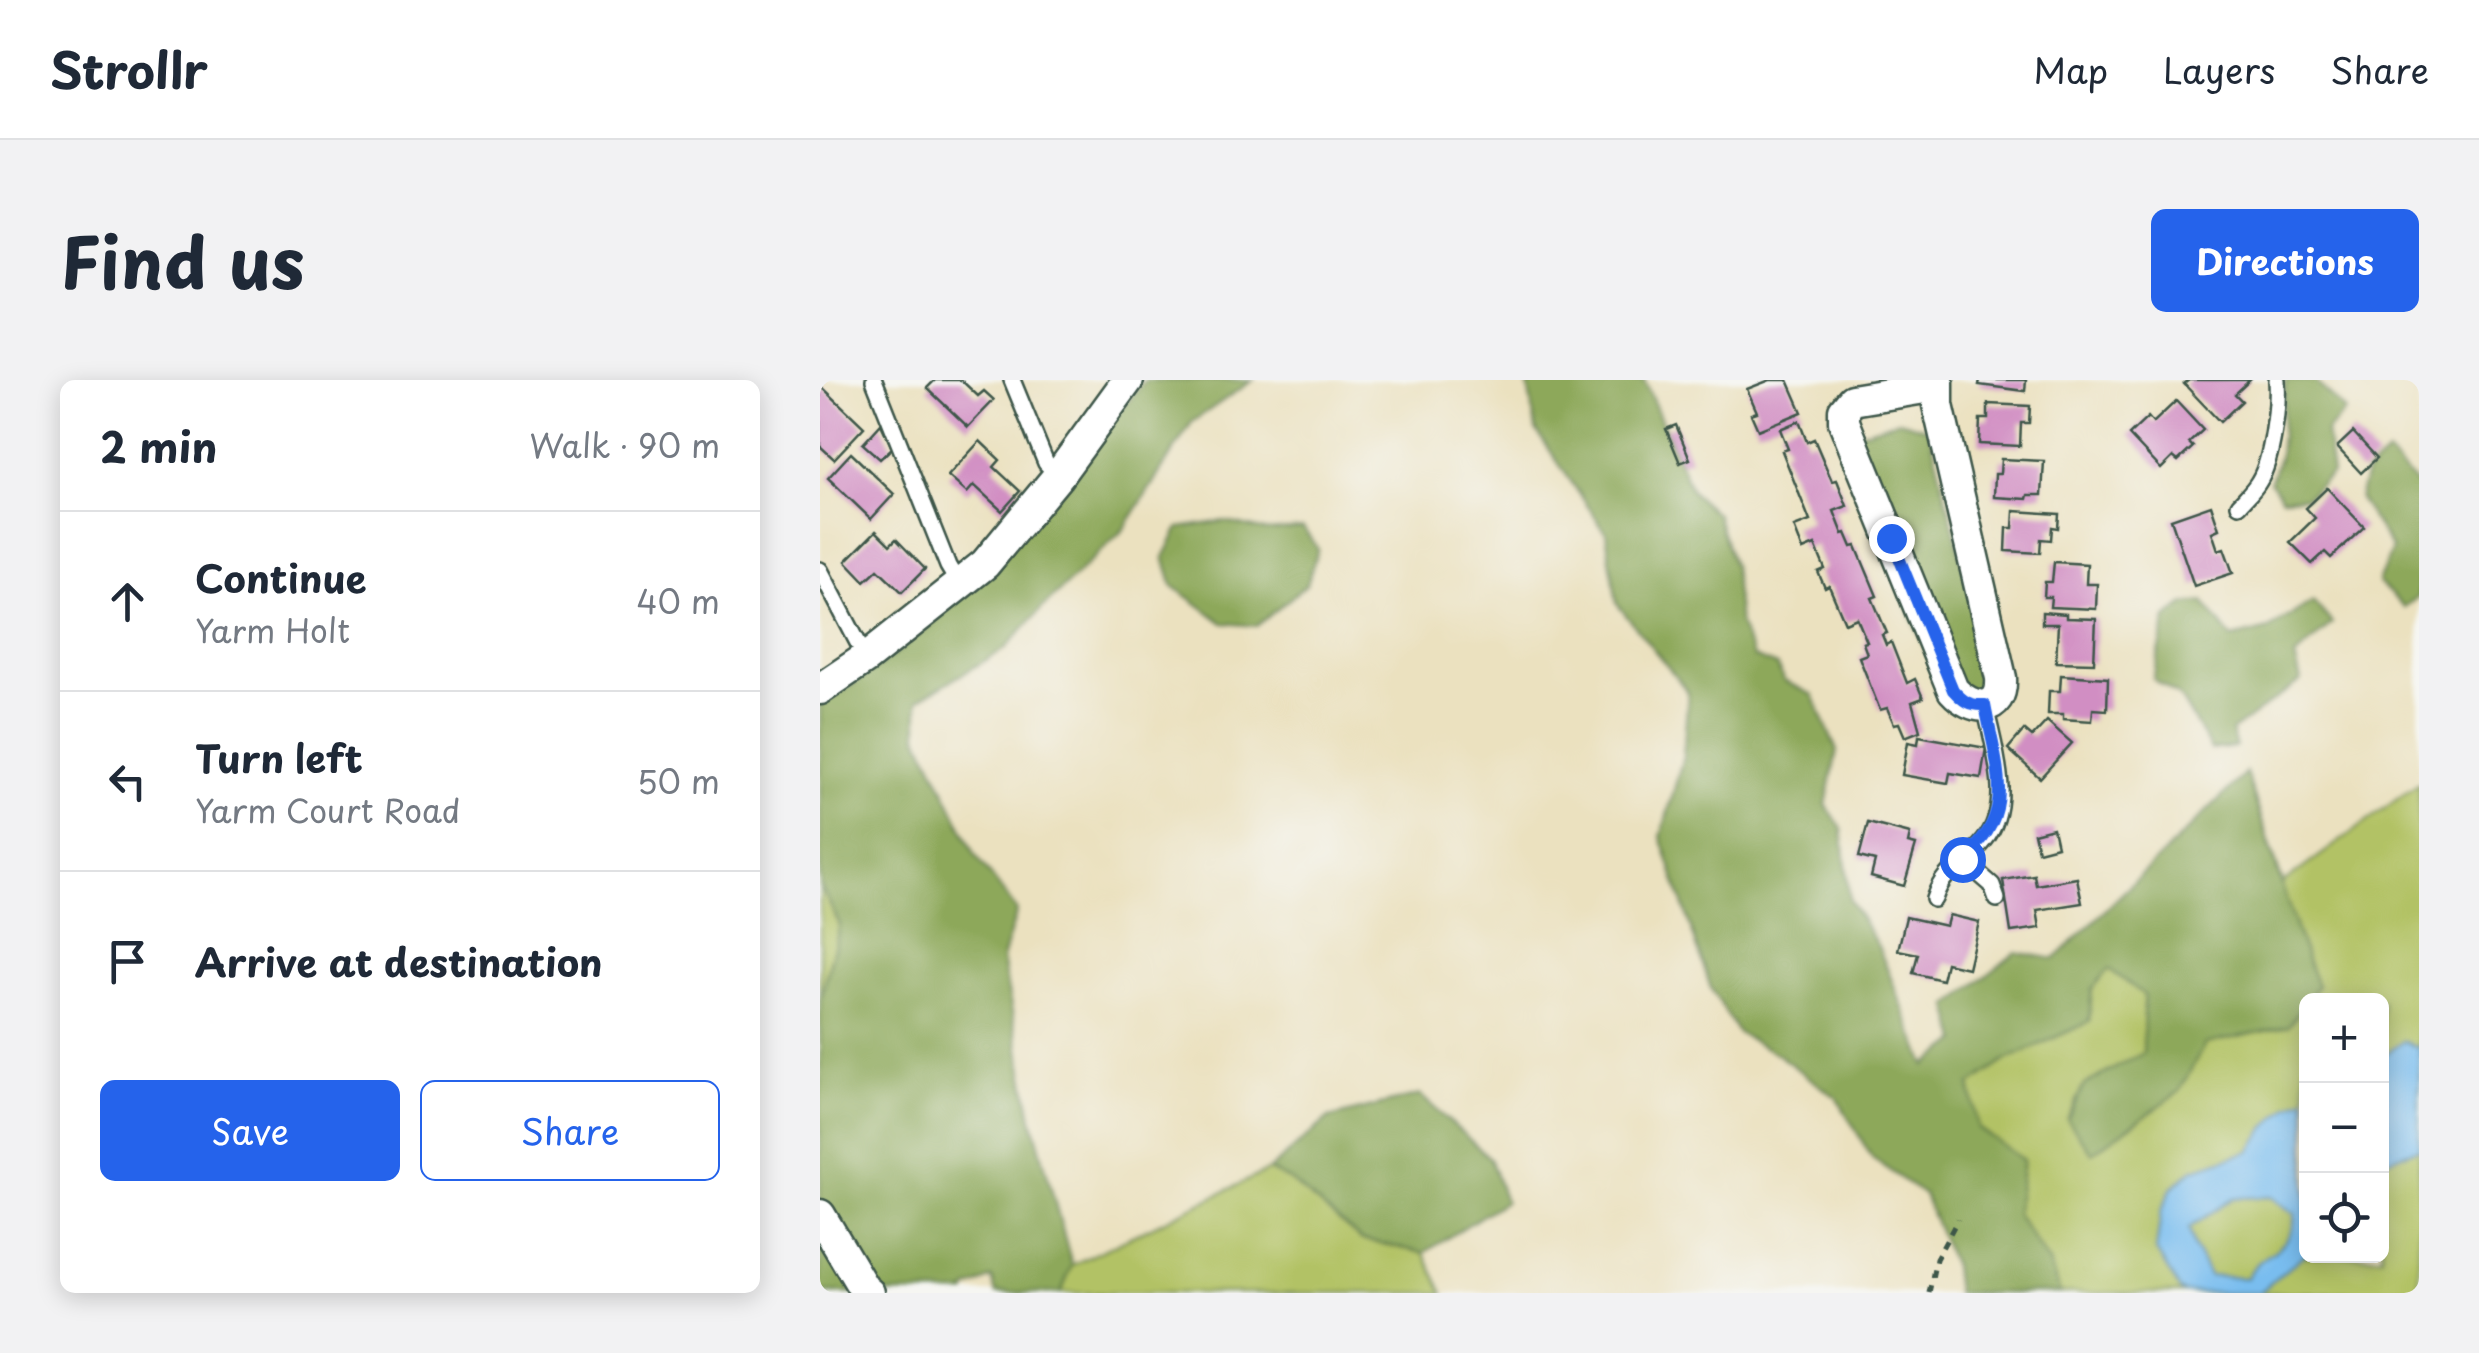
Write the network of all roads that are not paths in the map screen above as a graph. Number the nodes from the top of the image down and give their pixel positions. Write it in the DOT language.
graph roads {
  1 [pos="874,380"];
  2 [pos="1012,380"];
  3 [pos="1128,380"];
  4 [pos="2277,380"];
  5 [pos="1938,383"];
  6 [pos="1058,476"];
  7 [pos="2238,505"];
  8 [pos="820,570"];
  9 [pos="960,586"];
  10 [pos="866,658"];
  11 [pos="820,689"];
  12 [pos="1985,705"];
  13 [pos="1962,859"];
  14 [pos="1934,898"];
  15 [pos="1997,899"];
  16 [pos="820,1215"];
  17 [pos="869,1293"];
  1 -- 9 [label="lane"];
  2 -- 6 [label="lane"];
  3 -- 6 [label="street"];
  4 -- 7 [label="lane"];
  5 -- 12 [label="street"];
  5 -- 12 [label="street"];
  6 -- 9 [label="street"];
  8 -- 10 [label="lane"];
  9 -- 10 [label="street"];
  10 -- 11 [label="street"];
  12 -- 13 [label="lane"];
  13 -- 14 [label="lane"];
  13 -- 15 [label="lane"];
  16 -- 17 [label="street"];
}
